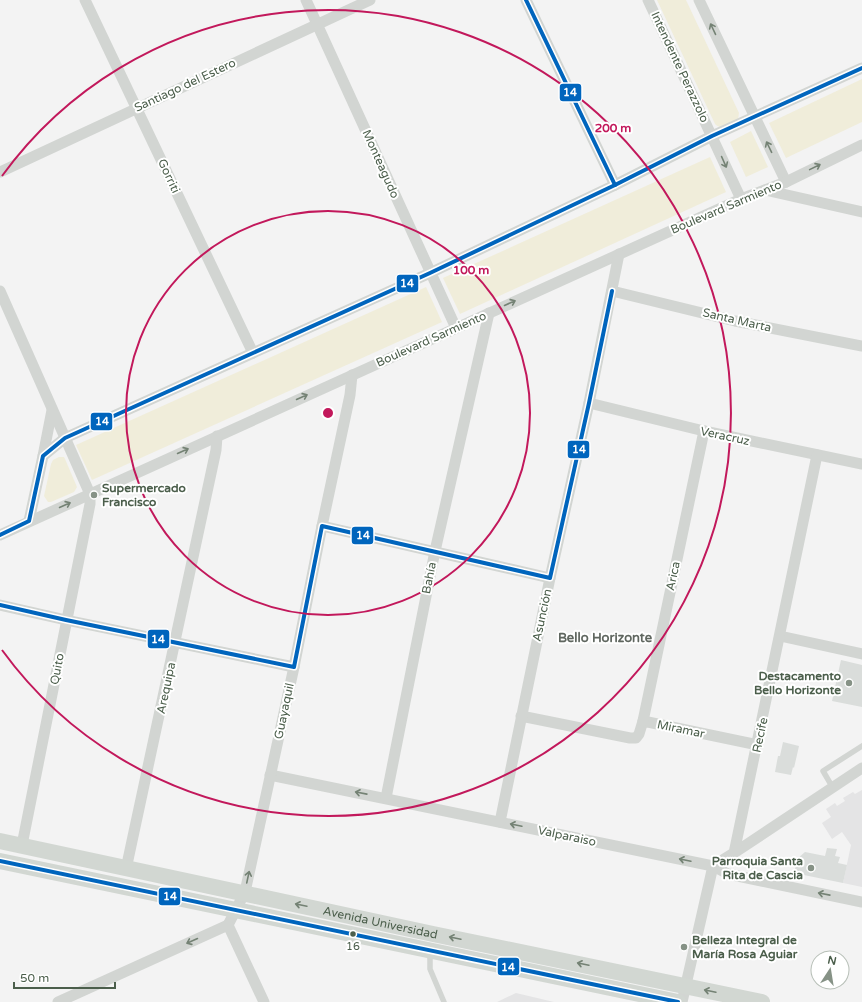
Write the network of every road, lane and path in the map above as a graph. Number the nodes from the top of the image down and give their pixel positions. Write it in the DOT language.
graph roads {
  1 [pos="85,0"];
  2 [pos="306,0"];
  3 [pos="370,0"];
  4 [pos="526,0"];
  5 [pos="648,0"];
  6 [pos="699,0"];
  7 [pos="317,24"];
  8 [pos="862,68"];
  9 [pos="136,107"];
  10 [pos="754,117"];
  11 [pos="712,136"];
  12 [pos="862,145"];
  13 [pos="0,172"];
  14 [pos="786,182"];
  15 [pos="615,185"];
  16 [pos="765,190"];
  17 [pos="741,199"];
  18 [pos="862,212"];
  19 [pos="619,254"];
  20 [pos="430,273"];
  21 [pos="0,291"];
  22 [pos="612,291"];
  23 [pos="489,313"];
  24 [pos="456,328"];
  25 [pos="862,346"];
  26 [pos="253,353"];
  27 [pos="352,375"];
  28 [pos="589,404"];
  29 [pos="52,410"];
  30 [pos="704,432"];
  31 [pos="217,436"];
  32 [pos="65,438"];
  33 [pos="817,455"];
  34 [pos="43,456"];
  35 [pos="862,464"];
  36 [pos="90,494"];
  37 [pos="30,521"];
  38 [pos="322,526"];
  39 [pos="0,535"];
  40 [pos="434,551"];
  41 [pos="550,578"];
  42 [pos="0,605"];
  43 [pos="66,620"];
  44 [pos="780,636"];
  45 [pos="176,642"];
  46 [pos="862,654"];
  47 [pos="294,667"];
  48 [pos="521,716"];
  49 [pos="643,721"];
  50 [pos="758,745"];
  51 [pos="862,746"];
  52 [pos="862,768"];
  53 [pos="270,775"];
  54 [pos="833,788"];
  55 [pos="386,798"];
  56 [pos="500,822"];
  57 [pos="0,841"];
  58 [pos="22,845"];
  59 [pos="734,853"];
  60 [pos="0,861"];
  61 [pos="713,866"];
  62 [pos="126,869"];
  63 [pos="245,892"];
  64 [pos="862,902"];
  65 [pos="236,909"];
  66 [pos="228,925"];
  67 [pos="431,942"];
  68 [pos="686,986"];
  69 [pos="755,1001"];
  70 [pos="58,1002"];
  71 [pos="264,1002"];
  72 [pos="444,1002"];
  73 [pos="678,1002"];
  74 [pos="682,1002"];
  1 -- 9 [label="street, Gorriti"];
  2 -- 7 [label="street, Monteagudo"];
  3 -- 7 [label="street, Santiago del Estero"];
  4 -- 15 [label="street"];
  5 -- 11 [label="street, Intendente Perazzolo"];
  10 -- 6 [label="street, one-way"];
  7 -- 9 [label="street, Santiago del Estero"];
  7 -- 20 [label="street, Monteagudo"];
  8 -- 10 [label="street"];
  9 -- 13 [label="street, Santiago del Estero"];
  9 -- 26 [label="street, Gorriti"];
  10 -- 11 [label="street"];
  14 -- 10 [label="street, one-way"];
  11 -- 15 [label="street"];
  11 -- 17 [label="street, Intendente Perazzolo, one-way"];
  14 -- 12 [label="street, Boulevard Sarmiento, one-way"];
  14 -- 16 [label="street, Boulevard Sarmiento"];
  15 -- 20 [label="street"];
  16 -- 17 [label="street, Boulevard Sarmiento"];
  16 -- 18 [label="street"];
  17 -- 19 [label="street, Boulevard Sarmiento"];
  19 -- 22 [label="street, Asunción"];
  23 -- 19 [label="street, Boulevard Sarmiento, one-way"];
  20 -- 24 [label="street, Monteagudo"];
  20 -- 26 [label="street"];
  21 -- 29 [label="street"];
  22 -- 25 [label="street, Santa Marta"];
  22 -- 28 [label="street, Asunción"];
  23 -- 24 [label="street, Boulevard Sarmiento"];
  23 -- 40 [label="street, Bahía"];
  24 -- 27 [label="street, Boulevard Sarmiento"];
  26 -- 32 [label="street"];
  31 -- 27 [label="street, Boulevard Sarmiento, one-way"];
  27 -- 38 [label="street, Guayaquil"];
  28 -- 30 [label="street, Veracruz"];
  28 -- 41 [label="street, Asunción"];
  29 -- 32 [label="street"];
  29 -- 34 [label="street"];
  30 -- 33 [label="street, Veracruz"];
  30 -- 49 [label="street, Arica"];
  36 -- 31 [label="street, Boulevard Sarmiento, one-way"];
  31 -- 45 [label="street, Arequipa"];
  32 -- 34 [label="street"];
  32 -- 36 [label="street"];
  33 -- 35 [label="street, Veracruz"];
  33 -- 44 [label="street, Recife"];
  34 -- 37 [label="street"];
  37 -- 36 [label="street, Boulevard Sarmiento, one-way"];
  36 -- 43 [label="street, Quito"];
  37 -- 39 [label="street, Boulevard Sarmiento"];
  38 -- 40 [label="street"];
  38 -- 47 [label="street, Guayaquil"];
  40 -- 41 [label="street"];
  40 -- 55 [label="street, Bahía"];
  41 -- 48 [label="street, Asunción"];
  42 -- 43 [label="street"];
  43 -- 45 [label="street"];
  43 -- 58 [label="street, Quito"];
  44 -- 46 [label="street"];
  44 -- 50 [label="street, Recife"];
  45 -- 47 [label="street"];
  45 -- 62 [label="street, Arequipa"];
  47 -- 53 [label="street, Guayaquil"];
  48 -- 49 [label="street, Miramar"];
  48 -- 56 [label="street, Asunción"];
  49 -- 50 [label="street, Miramar"];
  50 -- 59 [label="street, Recife"];
  51 -- 54 [label="lane"];
  52 -- 54 [label="street"];
  55 -- 53 [label="street, Valparaiso, one-way"];
  63 -- 53 [label="street, Guayaquil, one-way"];
  54 -- 59 [label="street"];
  55 -- 56 [label="street, Valparaiso"];
  61 -- 56 [label="street, Valparaiso, one-way"];
  57 -- 58 [label="main road, Avenida Universidad"];
  58 -- 62 [label="main road, Avenida Universidad"];
  59 -- 61 [label="street"];
  60 -- 65 [label="main road, Avenida Universidad"];
  64 -- 61 [label="street, Valparaiso, one-way"];
  61 -- 68 [label="street"];
  62 -- 63 [label="main road, Avenida Universidad"];
  63 -- 65 [label="street, Guayaquil"];
  67 -- 63 [label="main road, Avenida Universidad, one-way"];
  65 -- 66 [label="street, Guayaquil"];
  65 -- 67 [label="main road, Avenida Universidad"];
  66 -- 70 [label="street, one-way"];
  66 -- 71 [label="street"];
  68 -- 67 [label="main road, Avenida Universidad, one-way"];
  67 -- 72 [label="lane"];
  67 -- 73 [label="main road, Avenida Universidad"];
  69 -- 68 [label="main road, Avenida Universidad, one-way"];
  68 -- 74 [label="street"];
}
